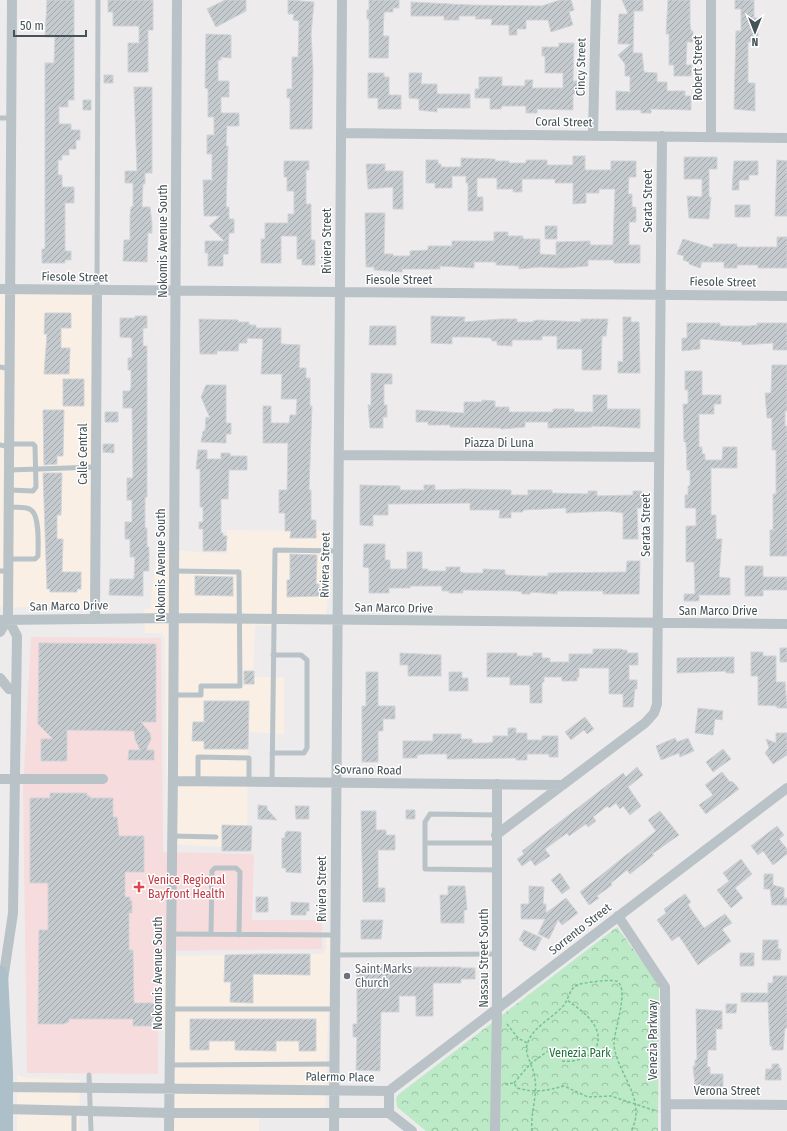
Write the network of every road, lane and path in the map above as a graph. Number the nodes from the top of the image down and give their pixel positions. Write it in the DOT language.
graph roads {
  1 [pos="12,0"];
  2 [pos="98,0"];
  3 [pos="177,0"];
  4 [pos="342,0"];
  5 [pos="596,0"];
  6 [pos="711,0"];
  7 [pos="0,118"];
  8 [pos="11,118"];
  9 [pos="341,133"];
  10 [pos="593,135"];
  11 [pos="662,136"];
  12 [pos="711,136"];
  13 [pos="787,138"];
  14 [pos="0,289"];
  15 [pos="11,289"];
  16 [pos="97,290"];
  17 [pos="176,290"];
  18 [pos="340,292"];
  19 [pos="661,294"];
  20 [pos="787,296"];
  21 [pos="5,368"];
  22 [pos="6,445"];
  23 [pos="339,455"];
  24 [pos="659,457"];
  25 [pos="96,467"];
  26 [pos="36,469"];
  27 [pos="9,470"];
  28 [pos="9,490"];
  29 [pos="9,507"];
  30 [pos="4,543"];
  31 [pos="338,551"];
  32 [pos="9,559"];
  33 [pos="4,571"];
  34 [pos="174,571"];
  35 [pos="95,618"];
  36 [pos="174,618"];
  37 [pos="4,619"];
  38 [pos="239,620"];
  39 [pos="274,620"];
  40 [pos="337,620"];
  41 [pos="658,623"];
  42 [pos="787,624"];
  43 [pos="0,632"];
  44 [pos="273,655"];
  45 [pos="0,678"];
  46 [pos="16,690"];
  47 [pos="173,695"];
  48 [pos="272,753"];
  49 [pos="0,779"];
  50 [pos="103,779"];
  51 [pos="15,780"];
  52 [pos="173,781"];
  53 [pos="198,782"];
  54 [pos="249,782"];
  55 [pos="272,782"];
  56 [pos="336,782"];
  57 [pos="497,784"];
  58 [pos="563,785"];
  59 [pos="787,788"];
  60 [pos="497,815"];
  61 [pos="172,836"];
  62 [pos="216,837"];
  63 [pos="496,839"];
  64 [pos="425,842"];
  65 [pos="496,870"];
  66 [pos="618,916"];
  67 [pos="172,934"];
  68 [pos="211,934"];
  69 [pos="239,934"];
  70 [pos="335,935"];
  71 [pos="497,954"];
  72 [pos="335,955"];
  73 [pos="1,981"];
  74 [pos="567,1000"];
  75 [pos="171,1009"];
  76 [pos="334,1009"];
  77 [pos="497,1010"];
  78 [pos="503,1022"];
  79 [pos="527,1043"];
  80 [pos="548,1051"];
  81 [pos="562,1061"];
  82 [pos="334,1064"];
  83 [pos="530,1064"];
  84 [pos="170,1065"];
  85 [pos="89,1075"];
  86 [pos="514,1083"];
  87 [pos="503,1085"];
  88 [pos="5,1086"];
  89 [pos="91,1088"];
  90 [pos="169,1089"];
  91 [pos="334,1090"];
  92 [pos="389,1091"];
  93 [pos="536,1091"];
  94 [pos="635,1103"];
  95 [pos="666,1104"];
  96 [pos="787,1105"];
  97 [pos="5,1109"];
  98 [pos="74,1110"];
  99 [pos="92,1110"];
  100 [pos="657,1111"];
  101 [pos="169,1113"];
  102 [pos="389,1113"];
  103 [pos="334,1114"];
  104 [pos="5,1131"];
  105 [pos="74,1131"];
  106 [pos="91,1131"];
  107 [pos="169,1131"];
  108 [pos="334,1131"];
  109 [pos="412,1131"];
  110 [pos="495,1131"];
  111 [pos="532,1131"];
  112 [pos="631,1131"];
  113 [pos="666,1131"];
  1 -- 8 [label="street"];
  2 -- 16 [label="lane"];
  3 -- 17 [label="street, Nokomis Avenue South"];
  4 -- 9 [label="street, Riviera Street"];
  5 -- 10 [label="street, Cincy Street"];
  6 -- 12 [label="street, Robert Street"];
  7 -- 8 [label="lane"];
  8 -- 15 [label="street"];
  9 -- 10 [label="street, Coral Street"];
  9 -- 18 [label="street, Riviera Street"];
  10 -- 11 [label="street, Coral Street"];
  11 -- 12 [label="street, Coral Street"];
  11 -- 19 [label="street, Serata Street"];
  12 -- 13 [label="street, Coral Street"];
  14 -- 15 [label="street, Fiesole Street"];
  15 -- 16 [label="street, Fiesole Street"];
  15 -- 21 [label="street"];
  16 -- 17 [label="street, Fiesole Street"];
  16 -- 25 [label="street, Calle Central"];
  17 -- 18 [label="street, Fiesole Street"];
  17 -- 34 [label="street, Nokomis Avenue South"];
  18 -- 19 [label="street, Fiesole Street"];
  18 -- 23 [label="street, Riviera Street"];
  19 -- 20 [label="street, Fiesole Street"];
  19 -- 24 [label="street, Serata Street"];
  21 -- 22 [label="street"];
  22 -- 26 [label="lane"];
  22 -- 27 [label="street"];
  23 -- 24 [label="street, Piazza Di Luna"];
  23 -- 31 [label="street, Riviera Street"];
  24 -- 41 [label="street, Serata Street"];
  25 -- 26 [label="lane"];
  25 -- 35 [label="street, Calle Central"];
  26 -- 27 [label="lane"];
  26 -- 28 [label="lane"];
  27 -- 28 [label="street"];
  28 -- 29 [label="street"];
  29 -- 30 [label="street"];
  29 -- 32 [label="lane"];
  30 -- 32 [label="street"];
  31 -- 39 [label="lane"];
  31 -- 40 [label="street, Riviera Street"];
  32 -- 33 [label="street"];
  33 -- 37 [label="street"];
  34 -- 36 [label="street, Nokomis Avenue South"];
  34 -- 38 [label="lane"];
  35 -- 36 [label="street, San Marco Drive"];
  35 -- 37 [label="street, San Marco Drive"];
  36 -- 38 [label="street, San Marco Drive"];
  36 -- 47 [label="street, Nokomis Avenue South"];
  37 -- 43 [label="street"];
  37 -- 46 [label="street"];
  38 -- 39 [label="street, San Marco Drive"];
  38 -- 47 [label="lane"];
  39 -- 40 [label="street, San Marco Drive"];
  39 -- 44 [label="lane"];
  40 -- 41 [label="street, San Marco Drive"];
  40 -- 56 [label="street, Riviera Street"];
  41 -- 42 [label="street, San Marco Drive"];
  41 -- 58 [label="street, Serata Street"];
  44 -- 48 [label="lane"];
  44 -- 48 [label="lane"];
  45 -- 46 [label="street"];
  46 -- 51 [label="street"];
  47 -- 52 [label="street, Nokomis Avenue South"];
  48 -- 55 [label="lane"];
  49 -- 51 [label="street"];
  50 -- 51 [label="street"];
  51 -- 73 [label="street"];
  52 -- 53 [label="street, Sovrano Road"];
  52 -- 61 [label="street, Nokomis Avenue South"];
  53 -- 54 [label="street, Sovrano Road"];
  53 -- 54 [label="lane"];
  54 -- 55 [label="street, Sovrano Road"];
  55 -- 56 [label="street, Sovrano Road"];
  56 -- 57 [label="street, Sovrano Road"];
  56 -- 70 [label="street, Riviera Street"];
  57 -- 58 [label="street, Sovrano Road"];
  57 -- 60 [label="street, Nassau Street South"];
  58 -- 63 [label="street, Serata Street"];
  59 -- 66 [label="street, Sorrento Street"];
  60 -- 63 [label="street, Nassau Street South"];
  60 -- 64 [label="lane"];
  61 -- 62 [label="lane"];
  61 -- 67 [label="street, Nokomis Avenue South"];
  63 -- 64 [label="lane"];
  63 -- 65 [label="street, Nassau Street South"];
  64 -- 65 [label="lane"];
  65 -- 71 [label="street, Nassau Street South"];
  66 -- 77 [label="street, Sorrento Street"];
  66 -- 95 [label="street, Venezia Parkway"];
  67 -- 68 [label="lane"];
  67 -- 75 [label="street, Nokomis Avenue South"];
  68 -- 69 [label="lane"];
  68 -- 69 [label="lane"];
  69 -- 70 [label="lane"];
  70 -- 72 [label="street, Riviera Street"];
  71 -- 72 [label="lane"];
  71 -- 77 [label="street, Nassau Street South"];
  72 -- 76 [label="street, Riviera Street"];
  73 -- 88 [label="main road"];
  74 -- 79 [label="path"];
  74 -- 81 [label="path"];
  74 -- 94 [label="path"];
  75 -- 76 [label="lane"];
  75 -- 84 [label="street, Nokomis Avenue South"];
  76 -- 82 [label="street, Riviera Street"];
  77 -- 92 [label="street, Sorrento Street"];
  77 -- 110 [label="street, Nassau Street South"];
  78 -- 79 [label="path"];
  79 -- 83 [label="path"];
  80 -- 83 [label="path"];
  82 -- 84 [label="lane"];
  82 -- 91 [label="street, Riviera Street"];
  83 -- 86 [label="path"];
  83 -- 93 [label="path"];
  84 -- 90 [label="street, Nokomis Avenue South"];
  85 -- 89 [label="lane"];
  86 -- 87 [label="path"];
  86 -- 93 [label="path"];
  88 -- 89 [label="street, Palermo Place"];
  88 -- 97 [label="main road"];
  89 -- 90 [label="street, Palermo Place"];
  89 -- 99 [label="lane"];
  90 -- 91 [label="street, Palermo Place"];
  90 -- 101 [label="street, Nokomis Avenue South"];
  91 -- 92 [label="street, Palermo Place"];
  91 -- 103 [label="street, Riviera Street"];
  92 -- 102 [label="street, Palermo Place"];
  93 -- 94 [label="path"];
  93 -- 111 [label="path"];
  94 -- 100 [label="path"];
  94 -- 112 [label="path"];
  95 -- 96 [label="street, Verona Street"];
  95 -- 113 [label="street, Venezia Parkway"];
  97 -- 98 [label="street"];
  97 -- 104 [label="main road"];
  98 -- 99 [label="street"];
  98 -- 105 [label="lane"];
  99 -- 101 [label="street"];
  99 -- 106 [label="lane"];
  101 -- 103 [label="street"];
  101 -- 107 [label="street, Nokomis Avenue South"];
  102 -- 103 [label="street"];
  102 -- 109 [label="street"];
  103 -- 108 [label="street, Riviera Street"];
}
